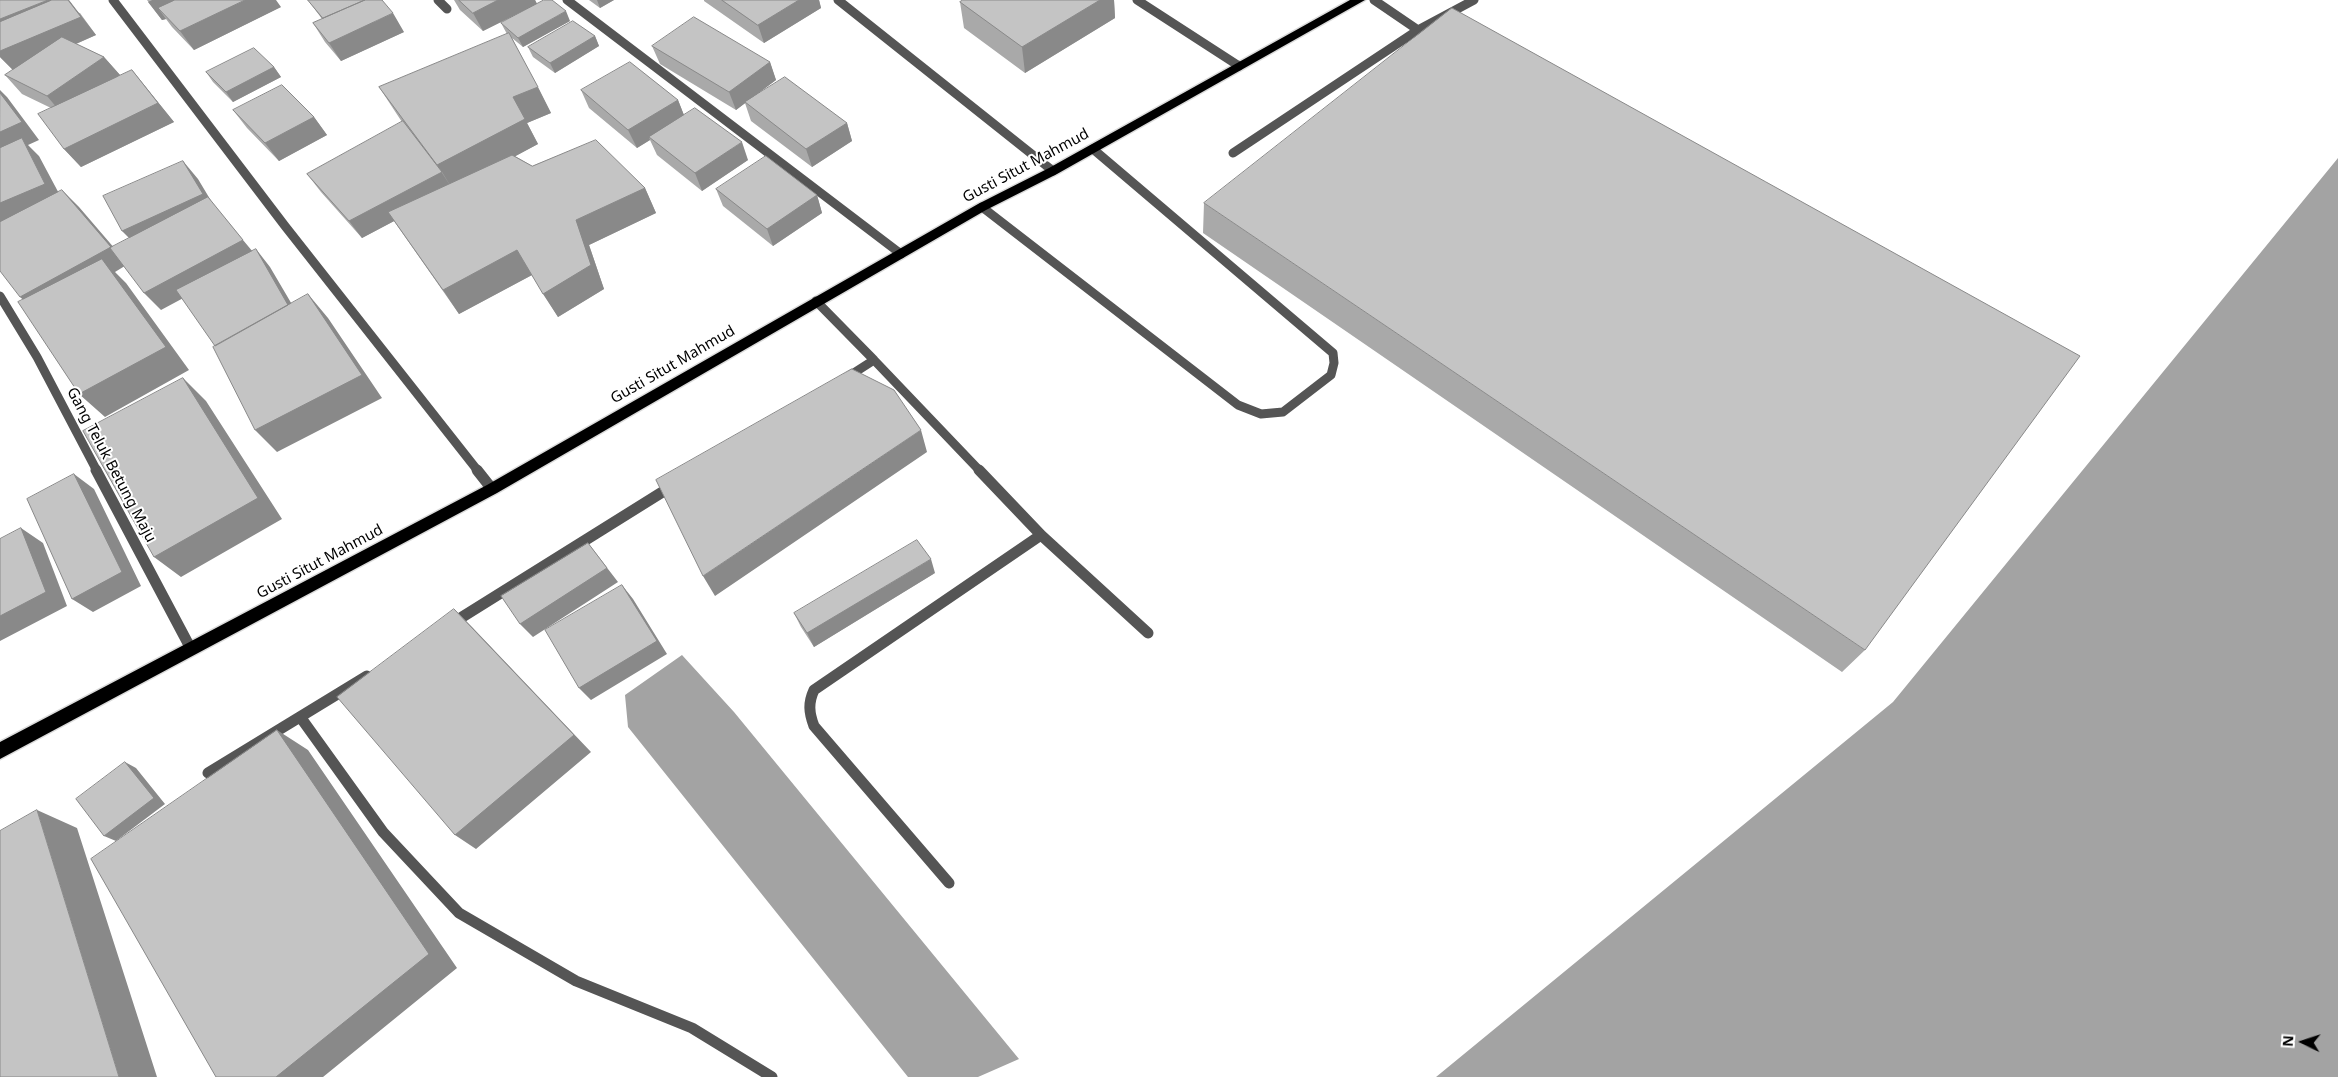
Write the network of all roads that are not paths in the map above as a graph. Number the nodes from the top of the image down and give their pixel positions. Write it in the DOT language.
graph roads {
  1 [pos="113,0"];
  2 [pos="438,0"];
  3 [pos="567,0"];
  4 [pos="838,0"];
  5 [pos="1137,0"];
  6 [pos="1359,0"];
  7 [pos="1374,0"];
  8 [pos="1474,0"];
  9 [pos="448,9"];
  10 [pos="1418,30"];
  11 [pos="1239,66"];
  12 [pos="1094,149"];
  13 [pos="1233,153"];
  14 [pos="1053,171"];
  15 [pos="982,207"];
  16 [pos="900,254"];
  17 [pos="0,296"];
  18 [pos="816,300"];
  19 [pos="874,360"];
  20 [pos="840,381"];
  21 [pos="680,481"];
  22 [pos="492,489"];
  23 [pos="1041,535"];
  24 [pos="444,628"];
  25 [pos="1148,633"];
  26 [pos="191,649"];
  27 [pos="376,670"];
  28 [pos="300,718"];
  29 [pos="0,751"];
  30 [pos="208,773"];
  31 [pos="950,883"];
  32 [pos="772,1077"];
  1 -- 22 [label="street"];
  2 -- 9 [label="street"];
  3 -- 16 [label="street"];
  4 -- 14 [label="street"];
  5 -- 11 [label="street"];
  6 -- 11 [label="highway, Gusti Situt Mahmud"];
  7 -- 10 [label="street"];
  8 -- 10 [label="street"];
  10 -- 13 [label="street"];
  11 -- 12 [label="highway, Gusti Situt Mahmud"];
  12 -- 14 [label="highway, Gusti Situt Mahmud"];
  12 -- 15 [label="street"];
  14 -- 15 [label="highway, Gusti Situt Mahmud"];
  15 -- 16 [label="highway, Gusti Situt Mahmud"];
  16 -- 18 [label="highway, Gusti Situt Mahmud"];
  17 -- 26 [label="street, Gang Teluk Betung Maju"];
  18 -- 19 [label="street"];
  18 -- 22 [label="highway, Gusti Situt Mahmud"];
  19 -- 20 [label="street"];
  19 -- 23 [label="street"];
  21 -- 24 [label="street"];
  22 -- 26 [label="highway, Gusti Situt Mahmud"];
  23 -- 25 [label="street"];
  23 -- 31 [label="street"];
  26 -- 29 [label="highway, Gusti Situt Mahmud"];
  27 -- 28 [label="street"];
  28 -- 30 [label="street"];
  28 -- 32 [label="street"];
}
